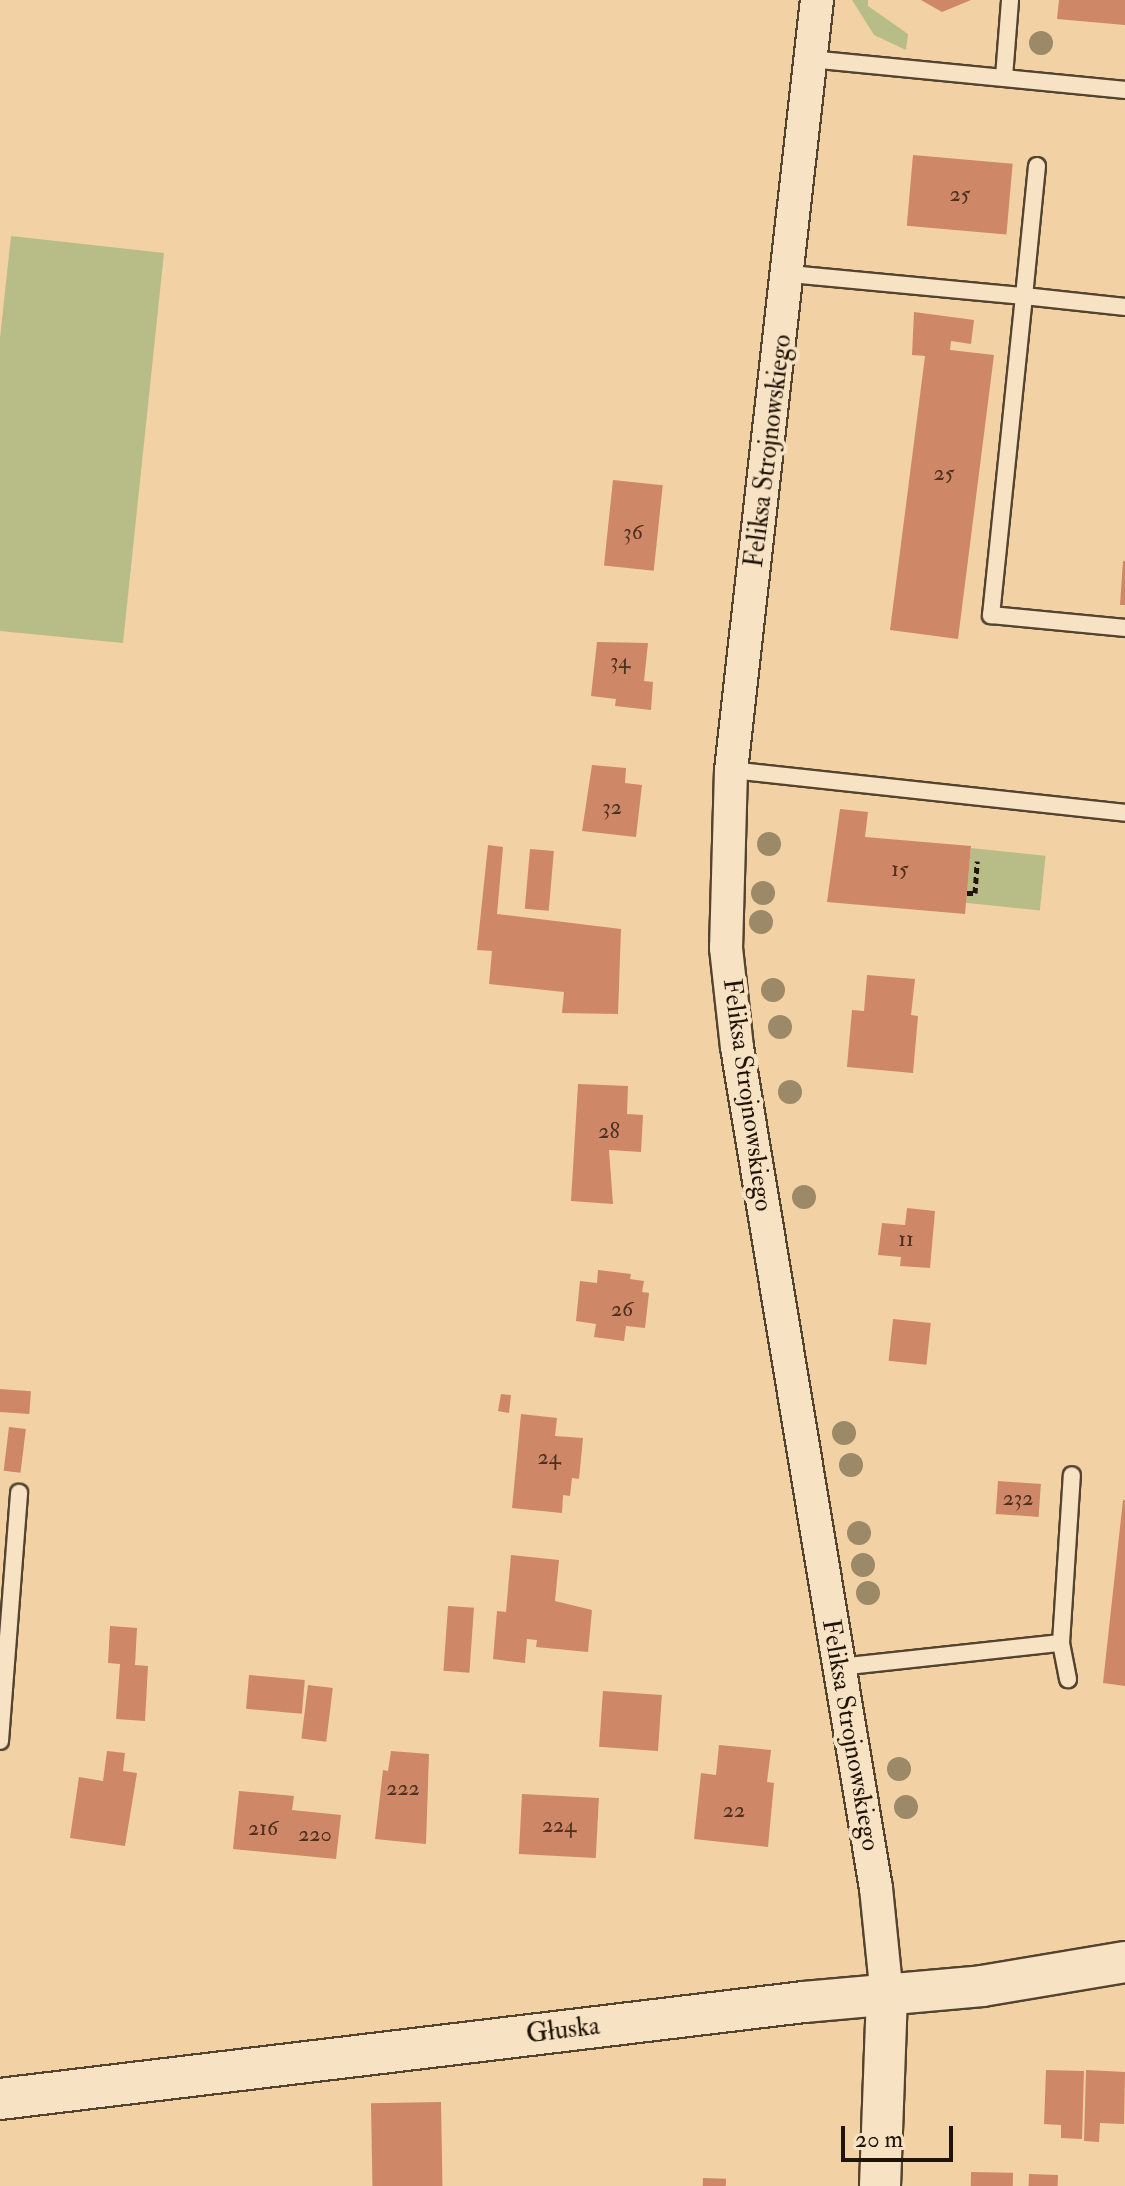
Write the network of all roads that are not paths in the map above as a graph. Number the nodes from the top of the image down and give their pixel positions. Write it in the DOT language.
graph roads {
  1 [pos="817,0"];
  2 [pos="1010,0"];
  3 [pos="810,59"];
  4 [pos="1004,77"];
  5 [pos="1125,90"];
  6 [pos="1037,166"];
  7 [pos="790,274"];
  8 [pos="1024,296"];
  9 [pos="1125,307"];
  10 [pos="1125,628"];
  11 [pos="731,770"];
  12 [pos="1125,813"];
  13 [pos="1072,1475"];
  14 [pos="19,1493"];
  15 [pos="1061,1643"];
  16 [pos="839,1667"];
  17 [pos="1068,1679"];
  18 [pos="0,1741"];
  19 [pos="1125,1962"];
  20 [pos="887,1996"];
  21 [pos="0,2099"];
  22 [pos="880,2186"];
  1 -- 3 [label="street, Feliksa Strojnowskiego"];
  2 -- 4 [label="lane"];
  3 -- 4 [label="lane"];
  3 -- 7 [label="street, Feliksa Strojnowskiego"];
  4 -- 5 [label="lane"];
  6 -- 8 [label="lane"];
  7 -- 8 [label="lane"];
  7 -- 11 [label="street, Feliksa Strojnowskiego"];
  8 -- 9 [label="lane"];
  8 -- 10 [label="lane"];
  11 -- 12 [label="lane"];
  11 -- 16 [label="street, Feliksa Strojnowskiego"];
  13 -- 15 [label="lane"];
  14 -- 18 [label="lane"];
  15 -- 16 [label="lane"];
  15 -- 17 [label="lane"];
  16 -- 20 [label="street, Feliksa Strojnowskiego"];
  19 -- 20 [label="street, Głuska"];
  20 -- 21 [label="street, Głuska"];
  20 -- 22 [label="street, Feliksa Strojnowskiego"];
}
